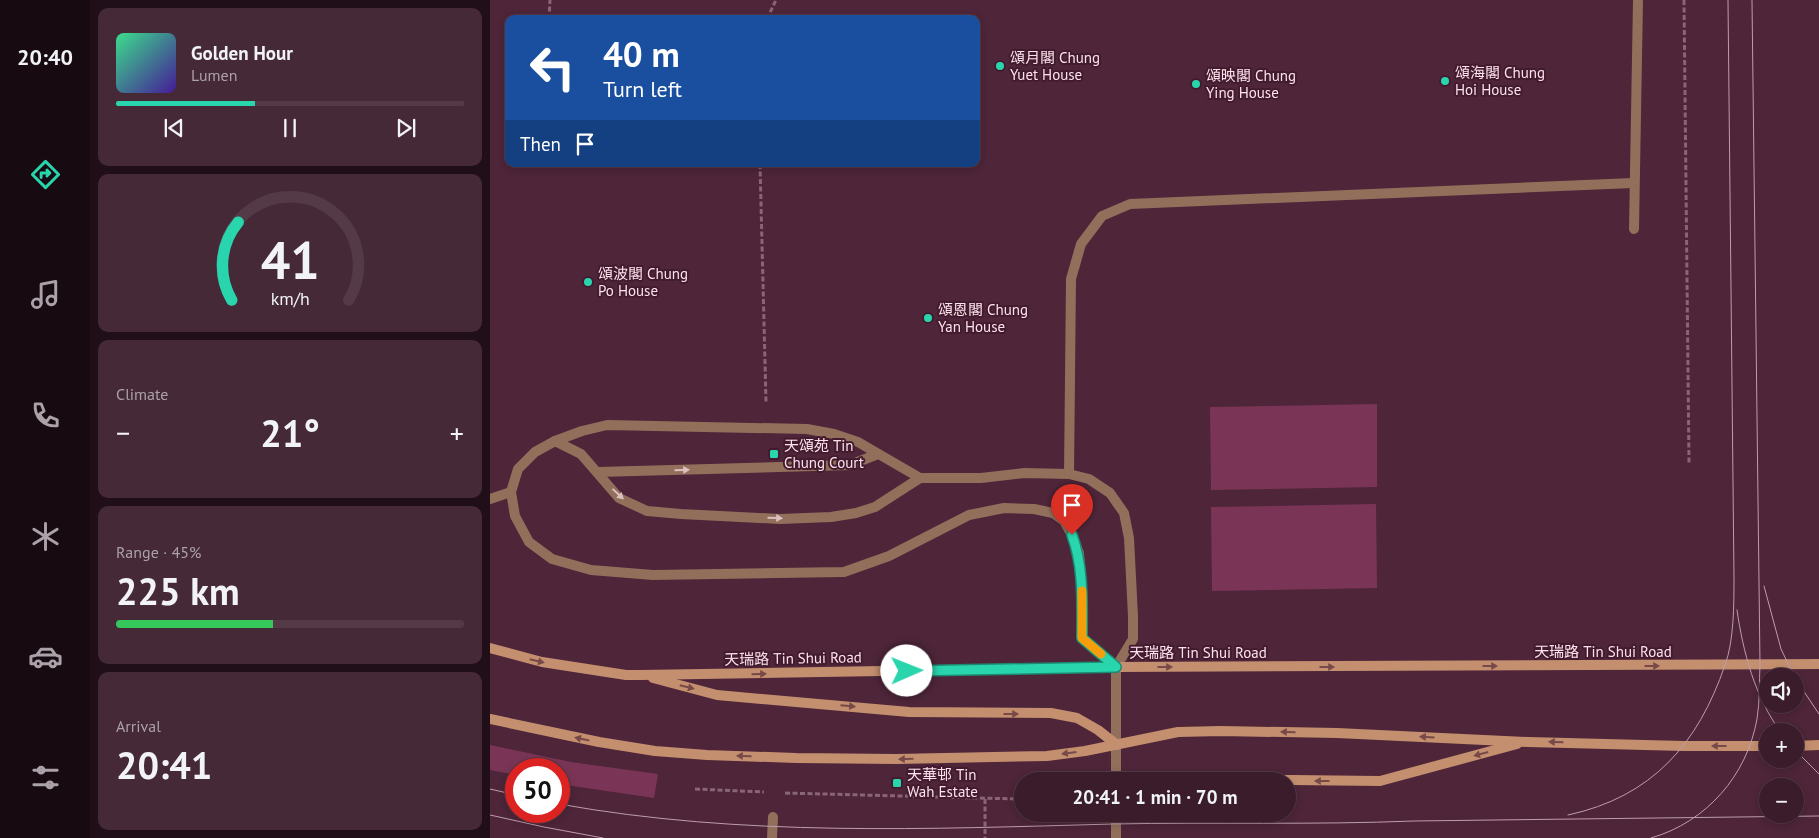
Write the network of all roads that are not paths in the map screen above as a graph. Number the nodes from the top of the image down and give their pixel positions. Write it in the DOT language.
graph roads {
  1 [pos="1638,0"];
  2 [pos="1634,183"];
  3 [pos="1634,228"];
  4 [pos="555,441"];
  5 [pos="878,454"];
  6 [pos="598,472"];
  7 [pos="1069,474"];
  8 [pos="920,478"];
  9 [pos="511,492"];
  10 [pos="490,500"];
  11 [pos="490,648"];
  12 [pos="1819,664"];
  13 [pos="1116,667"];
  14 [pos="640,675"];
  15 [pos="490,719"];
  16 [pos="1528,742"];
  17 [pos="1116,744"];
  18 [pos="1819,745"];
  19 [pos="1759,746"];
  20 [pos="1804,746"];
  21 [pos="1116,772"];
  22 [pos="1296,780"];
  23 [pos="773,817"];
  24 [pos="1116,822"];
  25 [pos="772,838"];
  26 [pos="1116,838"];
  1 -- 2 [label="street"];
  2 -- 3 [label="street"];
  2 -- 7 [label="street"];
  4 -- 5 [label="street"];
  4 -- 6 [label="street"];
  4 -- 9 [label="street"];
  6 -- 5 [label="street, one-way"];
  5 -- 8 [label="street"];
  6 -- 8 [label="street, one-way"];
  7 -- 8 [label="street"];
  7 -- 13 [label="street"];
  9 -- 10 [label="street"];
  9 -- 13 [label="street"];
  11 -- 14 [label="main road, 天瑞路 Tin Shui Road, one-way"];
  13 -- 12 [label="main road, 天瑞路 Tin Shui Road, one-way"];
  14 -- 13 [label="main road, 天瑞路 Tin Shui Road, one-way"];
  13 -- 17 [label="street"];
  14 -- 17 [label="main road, one-way"];
  17 -- 15 [label="main road, one-way"];
  16 -- 17 [label="main road, one-way"];
  19 -- 16 [label="main road, one-way"];
  16 -- 22 [label="main road, one-way"];
  17 -- 21 [label="street"];
  18 -- 20 [label="main road"];
  23 -- 25 [label="street"];
  24 -- 26 [label="street"];
}
